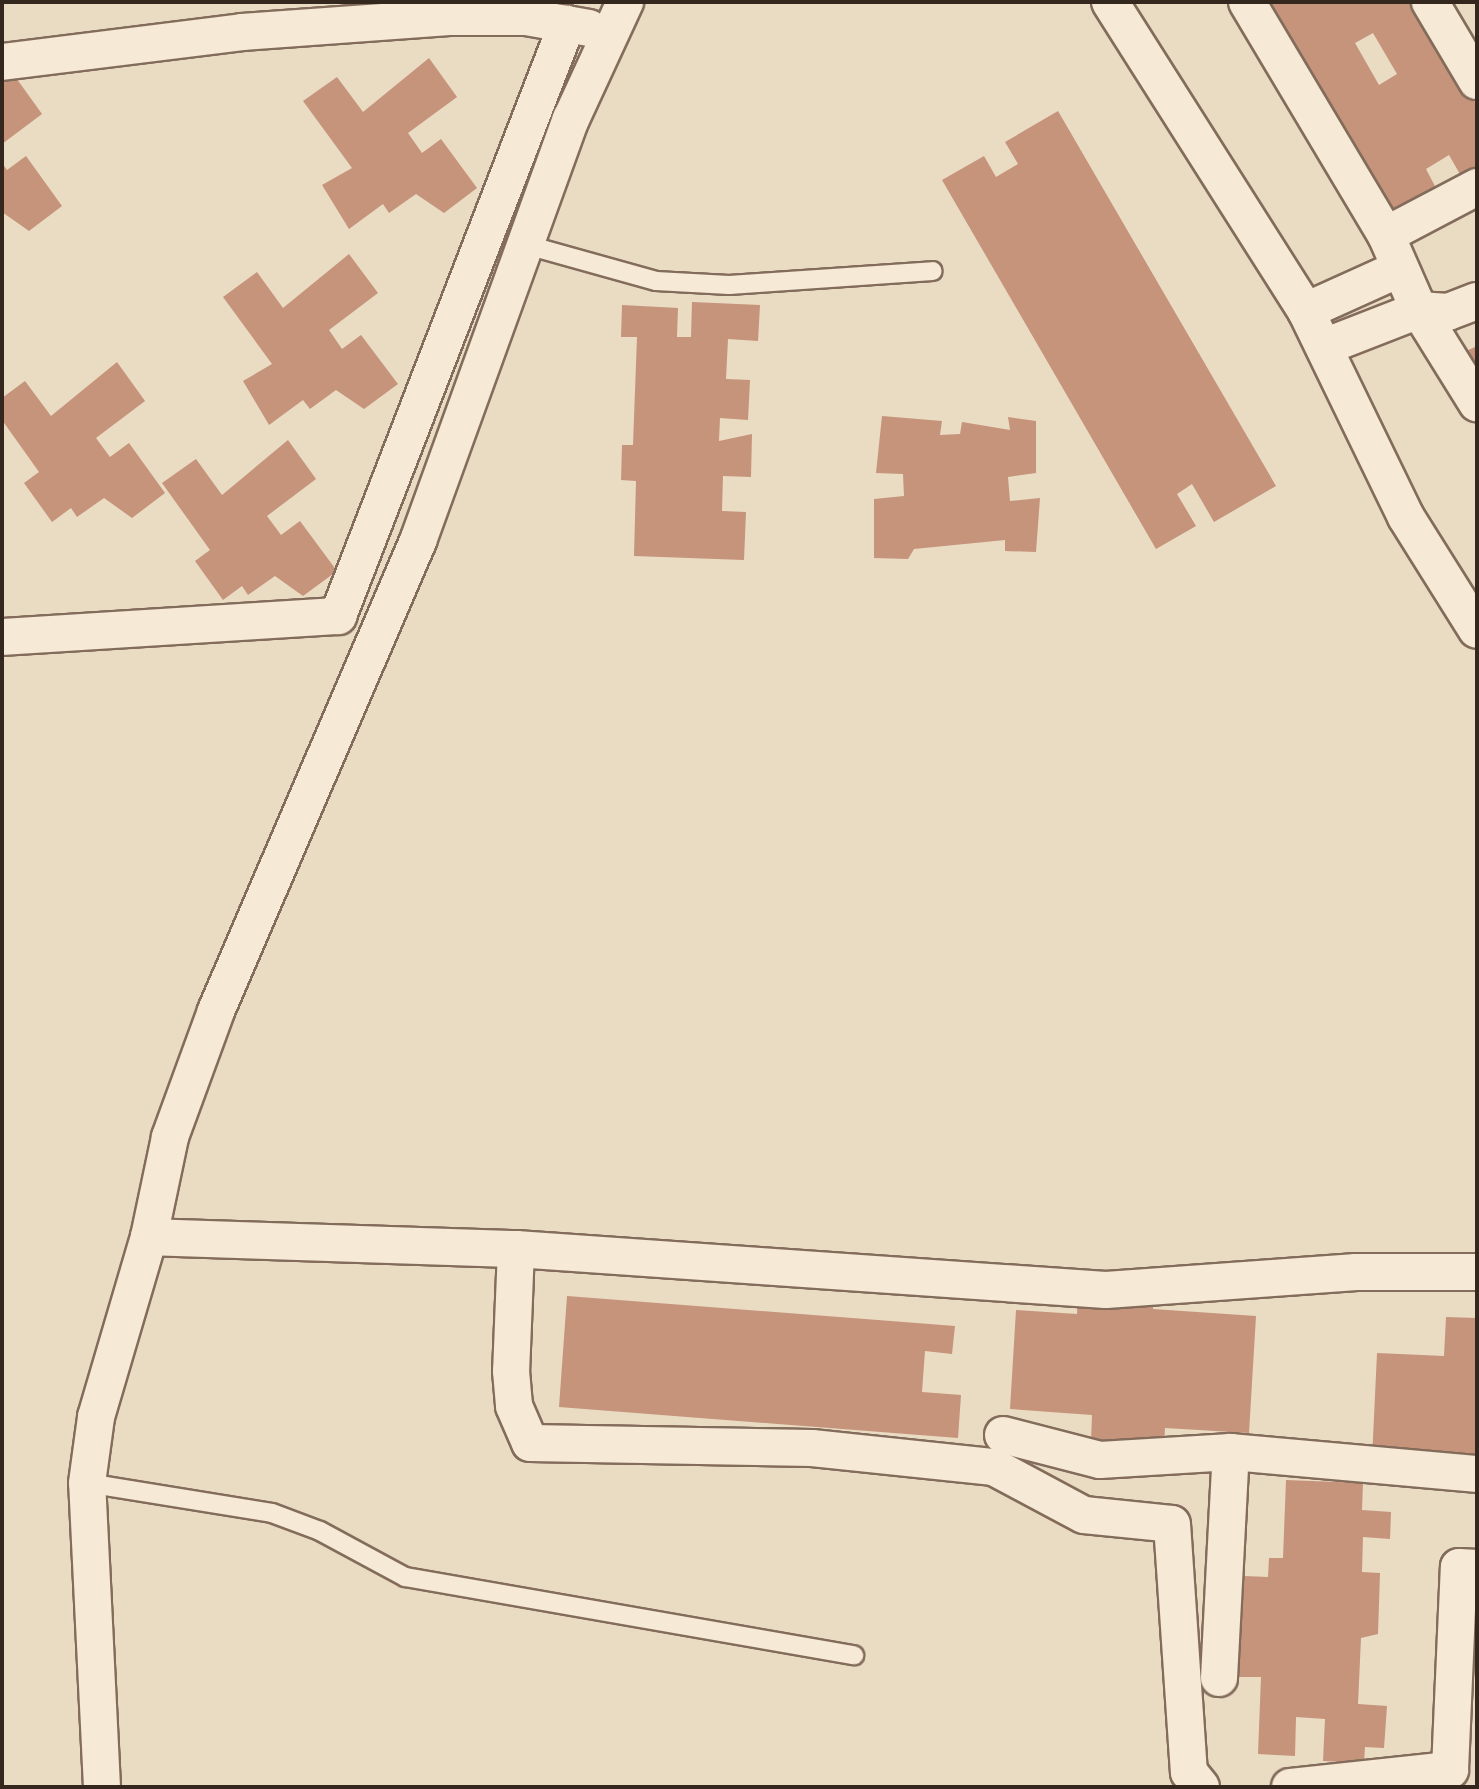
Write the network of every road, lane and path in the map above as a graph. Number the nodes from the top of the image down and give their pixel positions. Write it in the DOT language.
graph roads {
  1 [pos="1110,2"];
  2 [pos="1247,2"];
  3 [pos="1430,2"];
  4 [pos="618,17"];
  5 [pos="567,24"];
  6 [pos="2,62"];
  7 [pos="1477,81"];
  8 [pos="1477,187"];
  9 [pos="1386,235"];
  10 [pos="527,245"];
  11 [pos="1399,269"];
  12 [pos="933,271"];
  13 [pos="1477,301"];
  14 [pos="1419,310"];
  15 [pos="1306,311"];
  16 [pos="1324,347"];
  17 [pos="1477,403"];
  18 [pos="1477,630"];
  19 [pos="2,637"];
  20 [pos="149,1237"];
  21 [pos="516,1249"];
  22 [pos="1477,1272"];
  23 [pos="1003,1435"];
  24 [pos="1231,1452"];
  25 [pos="1477,1474"];
  26 [pos="87,1483"];
  27 [pos="1477,1568"];
  28 [pos="854,1655"];
  29 [pos="1219,1678"];
  30 [pos="102,1787"];
  31 [pos="1201,1787"];
  32 [pos="1290,1787"];
  1 -- 15 [label="street"];
  2 -- 9 [label="street"];
  3 -- 7 [label="street"];
  4 -- 5 [label="street"];
  4 -- 10 [label="street"];
  5 -- 6 [label="street"];
  5 -- 19 [label="street"];
  8 -- 9 [label="street"];
  9 -- 11 [label="street"];
  10 -- 12 [label="lane"];
  10 -- 20 [label="street"];
  11 -- 14 [label="street"];
  11 -- 15 [label="street"];
  13 -- 14 [label="street"];
  14 -- 16 [label="street"];
  14 -- 17 [label="street"];
  15 -- 16 [label="street"];
  16 -- 18 [label="street"];
  20 -- 21 [label="street"];
  20 -- 26 [label="street"];
  21 -- 22 [label="street"];
  21 -- 31 [label="street"];
  23 -- 24 [label="street"];
  24 -- 25 [label="street"];
  24 -- 29 [label="street"];
  26 -- 28 [label="lane"];
  26 -- 30 [label="street"];
  27 -- 32 [label="street"];
}
